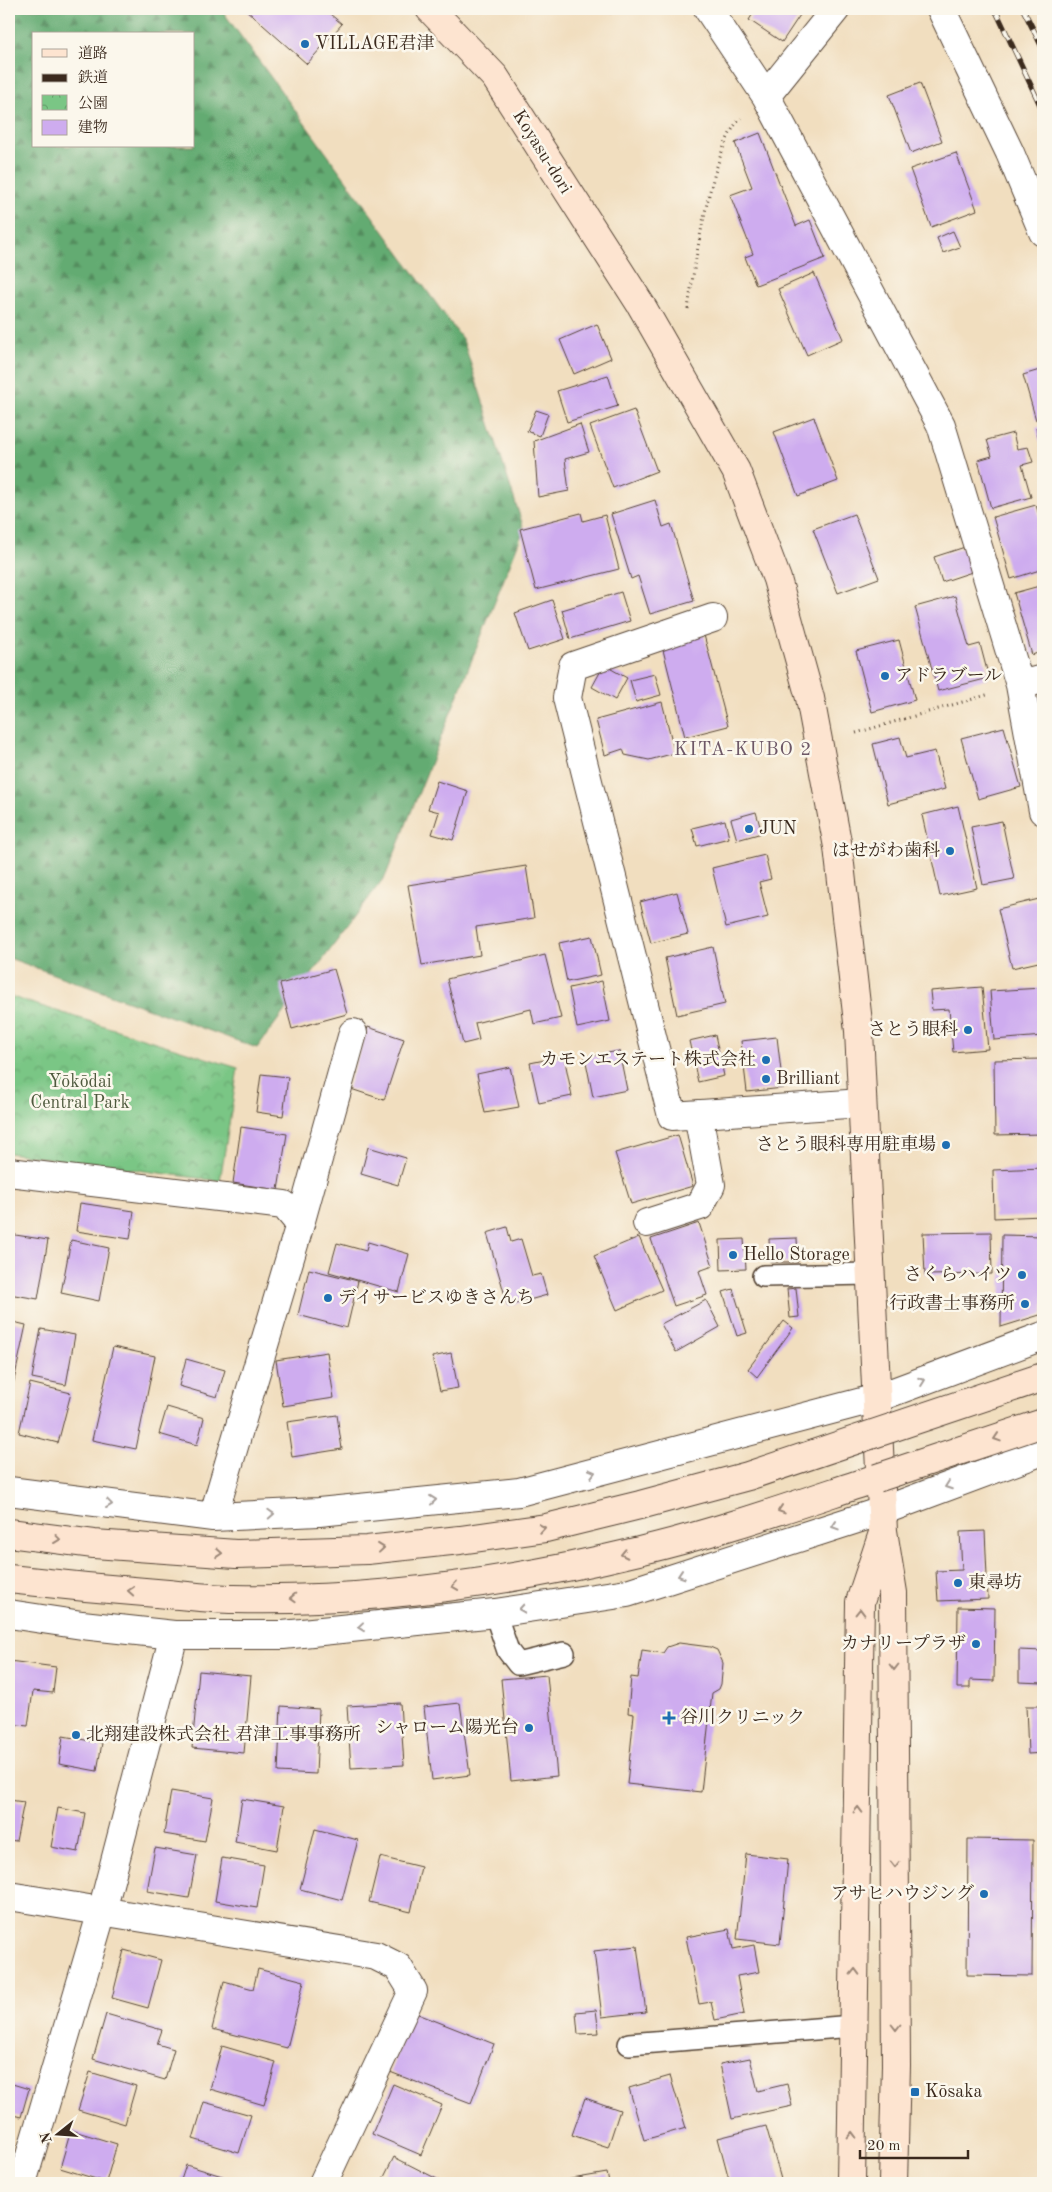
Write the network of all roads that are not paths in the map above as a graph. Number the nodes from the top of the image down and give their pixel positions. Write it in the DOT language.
graph roads {
  1 [pos="430,9"];
  2 [pos="708,9"];
  3 [pos="836,9"];
  4 [pos="941,9"];
  5 [pos="766,96"];
  6 [pos="1043,232"];
  7 [pos="713,618"];
  8 [pos="1031,682"];
  9 [pos="1043,811"];
  10 [pos="353,1033"];
  11 [pos="862,1103"];
  12 [pos="698,1114"];
  13 [pos="9,1172"];
  14 [pos="300,1224"];
  15 [pos="647,1224"];
  16 [pos="871,1274"];
  17 [pos="763,1276"];
  18 [pos="1043,1336"];
  19 [pos="1043,1377"];
  20 [pos="877,1398"];
  21 [pos="1043,1423"];
  22 [pos="1043,1451"];
  23 [pos="9,1491"];
  24 [pos="213,1517"];
  25 [pos="882,1521"];
  26 [pos="9,1533"];
  27 [pos="9,1578"];
  28 [pos="495,1613"];
  29 [pos="9,1614"];
  30 [pos="174,1635"];
  31 [pos="564,1654"];
  32 [pos="9,1896"];
  33 [pos="102,1911"];
  34 [pos="853,2026"];
  35 [pos="629,2044"];
  36 [pos="22,2183"];
  37 [pos="323,2183"];
  38 [pos="851,2183"];
  39 [pos="893,2183"];
  1 -- 11 [label="street, Koyasu-dori"];
  2 -- 5 [label="street"];
  3 -- 5 [label="street"];
  4 -- 6 [label="street"];
  5 -- 8 [label="street"];
  7 -- 12 [label="street"];
  8 -- 9 [label="street"];
  10 -- 14 [label="street"];
  11 -- 12 [label="street"];
  11 -- 16 [label="street, Koyasu-dori"];
  12 -- 15 [label="street"];
  13 -- 14 [label="street"];
  14 -- 24 [label="street"];
  16 -- 17 [label="lane"];
  16 -- 20 [label="street, Koyasu-dori"];
  20 -- 18 [label="street, one-way"];
  26 -- 19 [label="street, one-way, bridge"];
  24 -- 20 [label="street, one-way"];
  20 -- 25 [label="street, Koyasu-dori"];
  21 -- 27 [label="street, one-way, bridge"];
  22 -- 25 [label="street, one-way"];
  23 -- 24 [label="street, one-way"];
  25 -- 28 [label="street, one-way"];
  34 -- 25 [label="street, one-way"];
  25 -- 39 [label="street, one-way"];
  28 -- 30 [label="street, one-way"];
  28 -- 31 [label="lane"];
  29 -- 30 [label="street"];
  30 -- 33 [label="street"];
  32 -- 33 [label="street"];
  33 -- 36 [label="street"];
  33 -- 37 [label="street"];
  34 -- 35 [label="lane"];
  38 -- 34 [label="street, one-way"];
}
